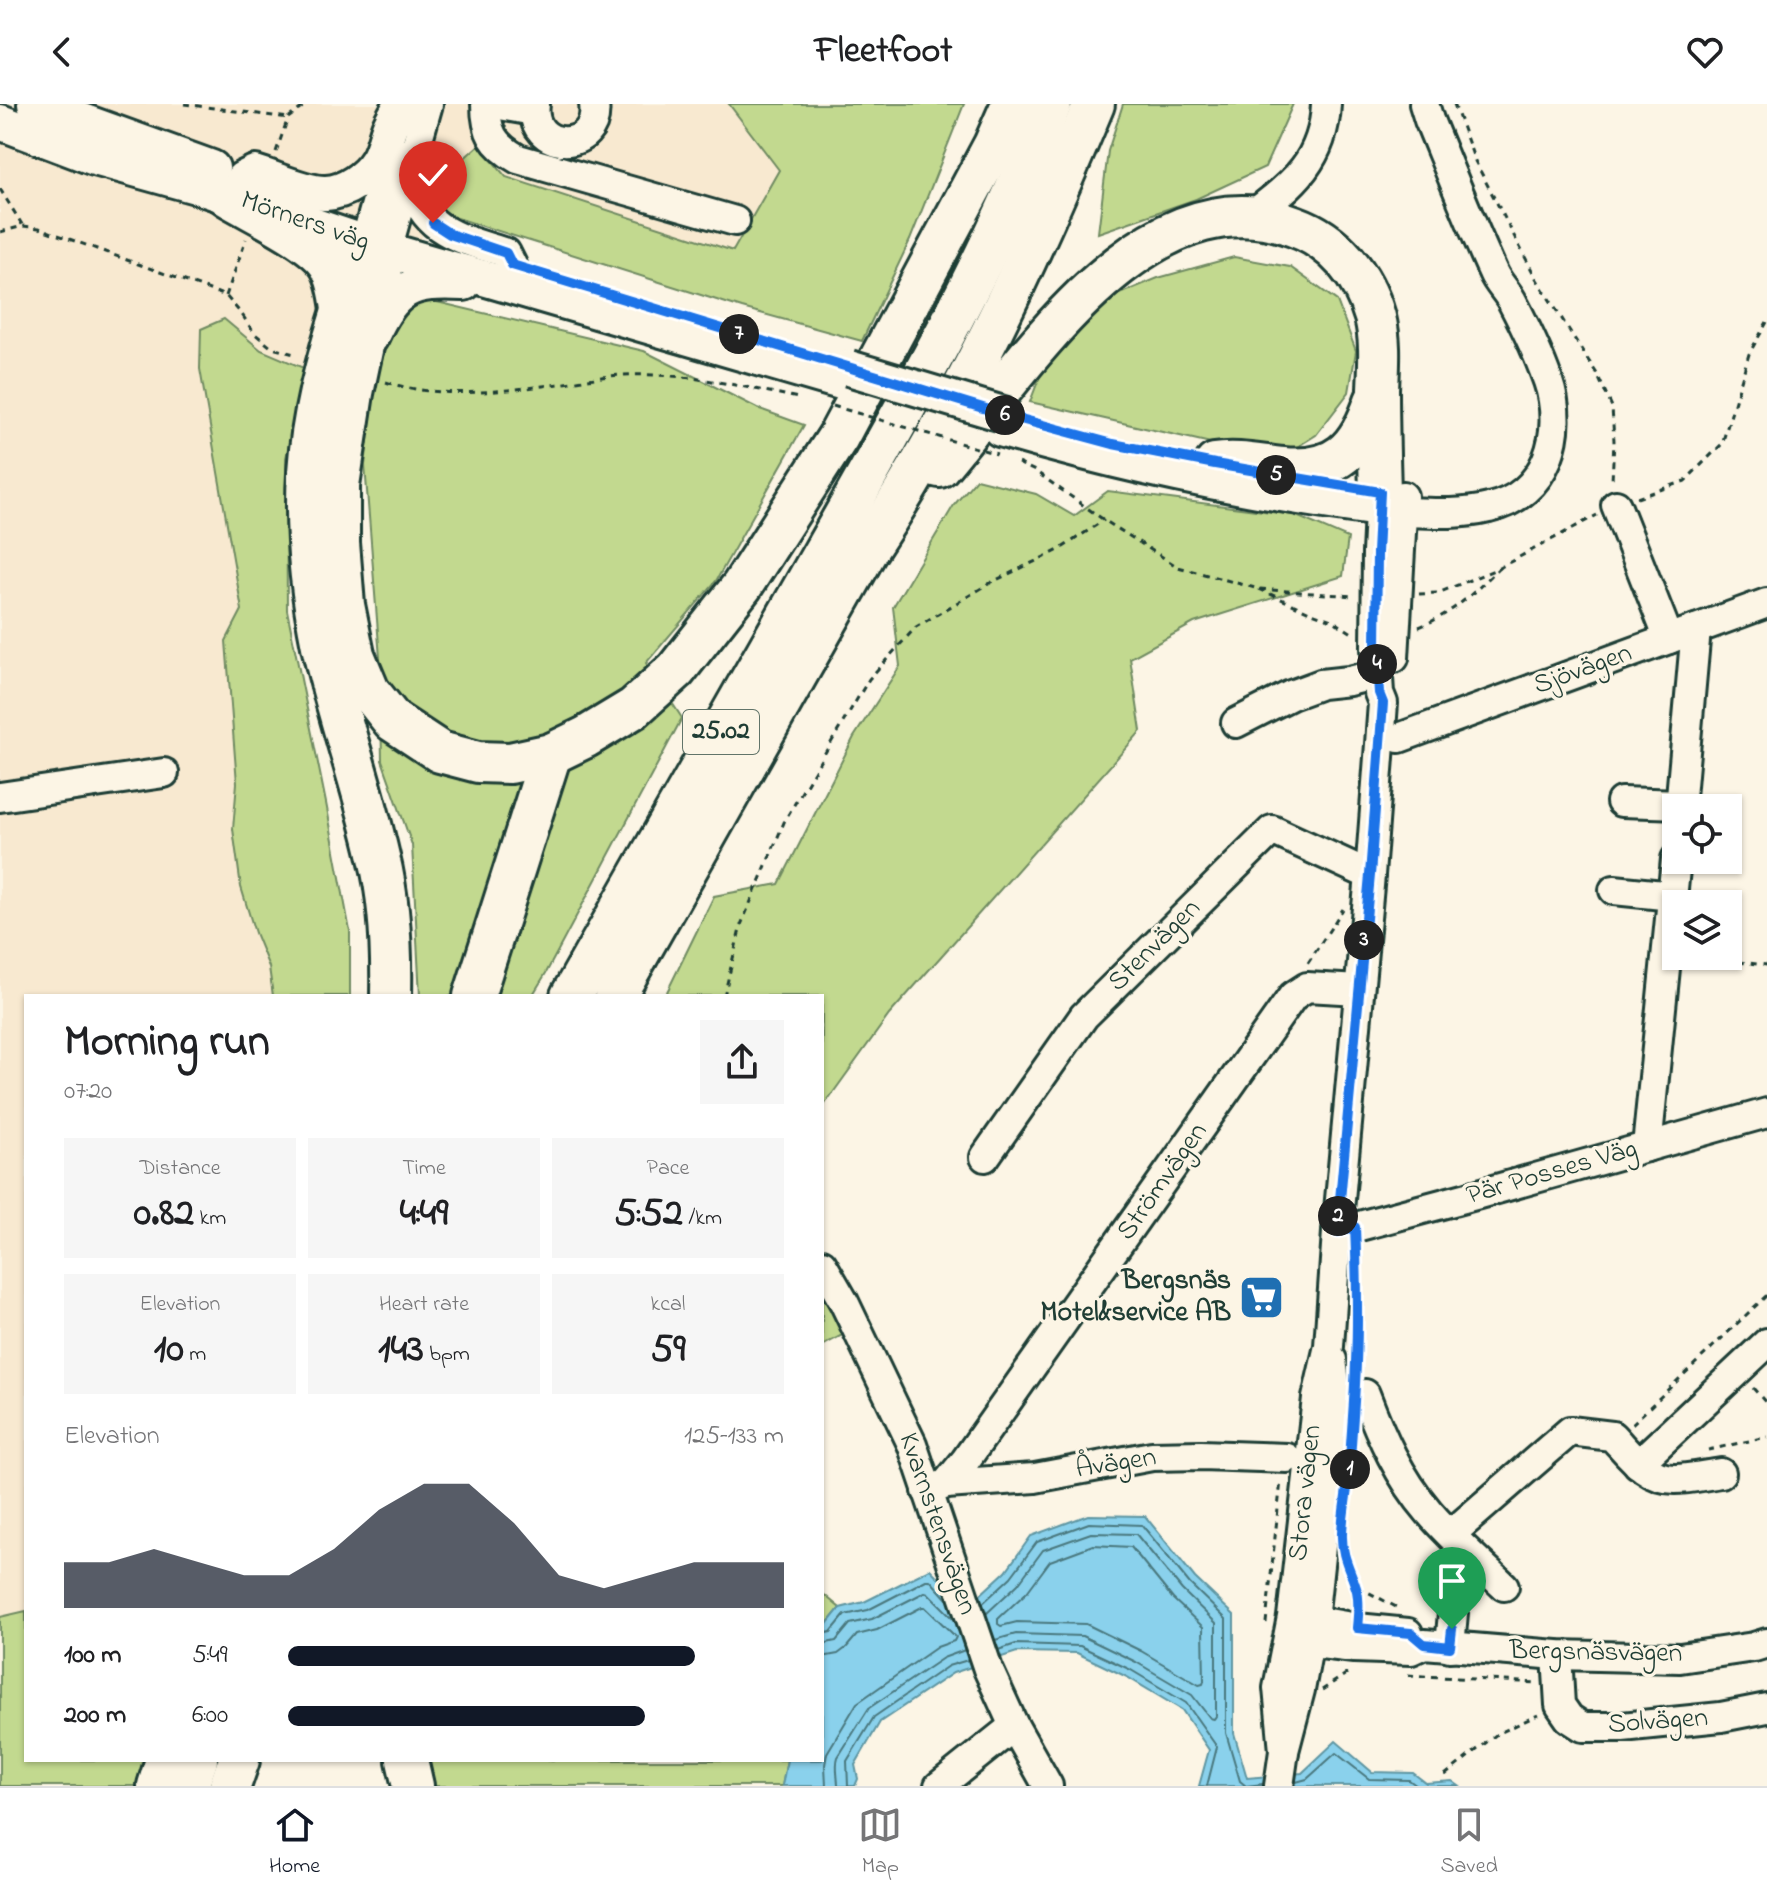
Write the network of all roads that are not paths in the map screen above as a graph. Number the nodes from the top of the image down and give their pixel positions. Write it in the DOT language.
graph roads {
  1 [pos="35,104"];
  2 [pos="402,104"];
  3 [pos="428,104"];
  4 [pos="486,104"];
  5 [pos="494,104"];
  6 [pos="594,104"];
  7 [pos="1012,104"];
  8 [pos="1051,104"];
  9 [pos="1094,104"];
  10 [pos="1326,104"];
  11 [pos="1424,104"];
  12 [pos="534,107"];
  13 [pos="0,122"];
  14 [pos="411,168"];
  15 [pos="236,188"];
  16 [pos="1252,215"];
  17 [pos="735,221"];
  18 [pos="380,236"];
  19 [pos="508,275"];
  20 [pos="342,309"];
  21 [pos="375,370"];
  22 [pos="1378,390"];
  23 [pos="1003,439"];
  24 [pos="1215,464"];
  25 [pos="1391,502"];
  26 [pos="1616,505"];
  27 [pos="868,549"];
  28 [pos="1767,603"];
  29 [pos="1696,629"];
  30 [pos="1669,639"];
  31 [pos="1378,674"];
  32 [pos="1383,703"];
  33 [pos="1236,723"];
  34 [pos="1399,738"];
  35 [pos="551,754"];
  36 [pos="164,773"];
  37 [pos="1682,794"];
  38 [pos="0,797"];
  39 [pos="1621,802"];
  40 [pos="1662,805"];
  41 [pos="1370,875"];
  42 [pos="1614,890"];
  43 [pos="1662,895"];
  44 [pos="1665,970"];
  45 [pos="1359,990"];
  46 [pos="391,994"];
  47 [pos="475,994"];
  48 [pos="572,994"];
  49 [pos="616,994"];
  50 [pos="1767,1113"];
  51 [pos="1647,1147"];
  52 [pos="985,1157"];
  53 [pos="1337,1232"];
  54 [pos="824,1267"];
  55 [pos="1767,1343"];
  56 [pos="1360,1382"];
  57 [pos="1287,1458"];
  58 [pos="1638,1464"];
  59 [pos="1721,1473"];
  60 [pos="937,1488"];
  61 [pos="1455,1538"];
  62 [pos="1504,1586"];
  63 [pos="1300,1630"];
  64 [pos="1767,1643"];
  65 [pos="1437,1646"];
  66 [pos="1557,1655"];
  67 [pos="1767,1708"];
  68 [pos="1014,1726"];
  69 [pos="165,1762"];
  70 [pos="196,1762"];
  71 [pos="238,1762"];
  72 [pos="407,1762"];
  73 [pos="158,1786"];
  74 [pos="188,1786"];
  75 [pos="230,1786"];
  76 [pos="413,1786"];
  77 [pos="939,1786"];
  78 [pos="1048,1786"];
  79 [pos="1279,1786"];
  1 -- 15 [label="main road, Mörners väg"];
  2 -- 15 [label="main road"];
  2 -- 18 [label="street"];
  3 -- 14 [label="street"];
  4 -- 17 [label="street"];
  5 -- 12 [label="street"];
  6 -- 12 [label="street"];
  7 -- 35 [label="highway"];
  8 -- 48 [label="highway, 25.02"];
  9 -- 27 [label="highway, 25.02"];
  10 -- 16 [label="street"];
  11 -- 25 [label="street"];
  13 -- 15 [label="main road, Mörners väg"];
  14 -- 18 [label="street"];
  14 -- 19 [label="street"];
  15 -- 18 [label="main road, Mörners väg"];
  15 -- 20 [label="highway"];
  16 -- 22 [label="highway"];
  16 -- 27 [label="highway"];
  18 -- 19 [label="main road, Mörners väg"];
  18 -- 20 [label="highway"];
  18 -- 21 [label="highway"];
  19 -- 21 [label="main road"];
  19 -- 23 [label="main road, Mörners väg"];
  20 -- 46 [label="highway"];
  21 -- 35 [label="highway"];
  22 -- 24 [label="highway"];
  22 -- 25 [label="highway"];
  23 -- 24 [label="main road, Mörners väg"];
  23 -- 25 [label="main road, Mörners väg"];
  24 -- 25 [label="main road, Mörners väg"];
  25 -- 31 [label="street, Stora vägen"];
  25 -- 32 [label="street, Stora vägen"];
  26 -- 30 [label="street"];
  27 -- 49 [label="highway, 25.02"];
  28 -- 29 [label="street, Sjövägen"];
  29 -- 30 [label="street, Sjövägen"];
  29 -- 37 [label="street"];
  30 -- 34 [label="street, Sjövägen"];
  31 -- 32 [label="street, Stora vägen"];
  31 -- 33 [label="street"];
  32 -- 41 [label="street, Stora vägen"];
  35 -- 47 [label="highway"];
  36 -- 38 [label="street"];
  39 -- 40 [label="street"];
  41 -- 45 [label="street, Stora vägen"];
  41 -- 52 [label="street, Stenvägen"];
  42 -- 43 [label="street"];
  44 -- 51 [label="street"];
  45 -- 53 [label="street, Stora vägen"];
  45 -- 60 [label="street, Strömvägen"];
  50 -- 51 [label="street, Pär Posses Väg"];
  51 -- 53 [label="street, Pär Posses Väg"];
  53 -- 63 [label="street, Stora vägen"];
  54 -- 60 [label="street, Kvarnstensvägen"];
  55 -- 58 [label="street"];
  56 -- 61 [label="street"];
  57 -- 60 [label="street, Åvägen"];
  58 -- 59 [label="street"];
  58 -- 61 [label="street"];
  60 -- 68 [label="street, Kvarnstensvägen"];
  61 -- 62 [label="street"];
  61 -- 65 [label="street"];
  63 -- 65 [label="street, Bergsnäsvägen"];
  63 -- 65 [label="street, Bergsnäsvägen"];
  63 -- 79 [label="street, Stora vägen"];
  64 -- 66 [label="street, Bergsnäsvägen"];
  65 -- 66 [label="street, Bergsnäsvägen"];
  66 -- 67 [label="street, Solvägen"];
  68 -- 77 [label="street"];
  68 -- 78 [label="street, Kvarnstensvägen"];
  69 -- 73 [label="highway"];
  70 -- 74 [label="highway"];
  71 -- 75 [label="highway"];
  72 -- 76 [label="highway"];
}
